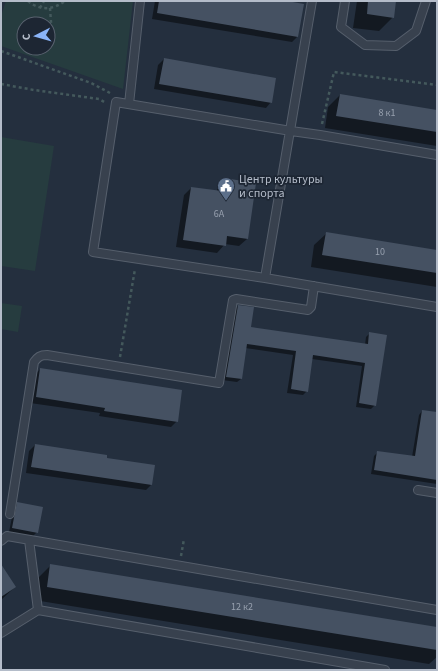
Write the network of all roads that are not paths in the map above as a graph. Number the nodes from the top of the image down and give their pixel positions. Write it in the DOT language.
graph roads {
  1 [pos="140,1"];
  2 [pos="312,1"];
  3 [pos="345,1"];
  4 [pos="426,1"];
  5 [pos="129,104"];
  6 [pos="291,131"];
  7 [pos="437,156"];
  8 [pos="265,278"];
  9 [pos="314,286"];
  10 [pos="437,307"];
  11 [pos="418,490"];
  12 [pos="437,493"];
  13 [pos="10,514"];
  14 [pos="1,540"];
  15 [pos="29,540"];
  16 [pos="38,610"];
  17 [pos="437,610"];
  18 [pos="1,633"];
  19 [pos="385,670"];
  1 -- 5 [label="lane"];
  2 -- 6 [label="lane"];
  3 -- 4 [label="lane"];
  5 -- 6 [label="lane"];
  5 -- 8 [label="lane"];
  6 -- 7 [label="lane"];
  6 -- 8 [label="lane"];
  8 -- 9 [label="lane"];
  9 -- 10 [label="lane"];
  9 -- 13 [label="lane"];
  11 -- 12 [label="lane"];
  14 -- 15 [label="lane"];
  15 -- 16 [label="lane"];
  15 -- 17 [label="lane"];
  16 -- 18 [label="lane"];
  16 -- 19 [label="lane"];
}
